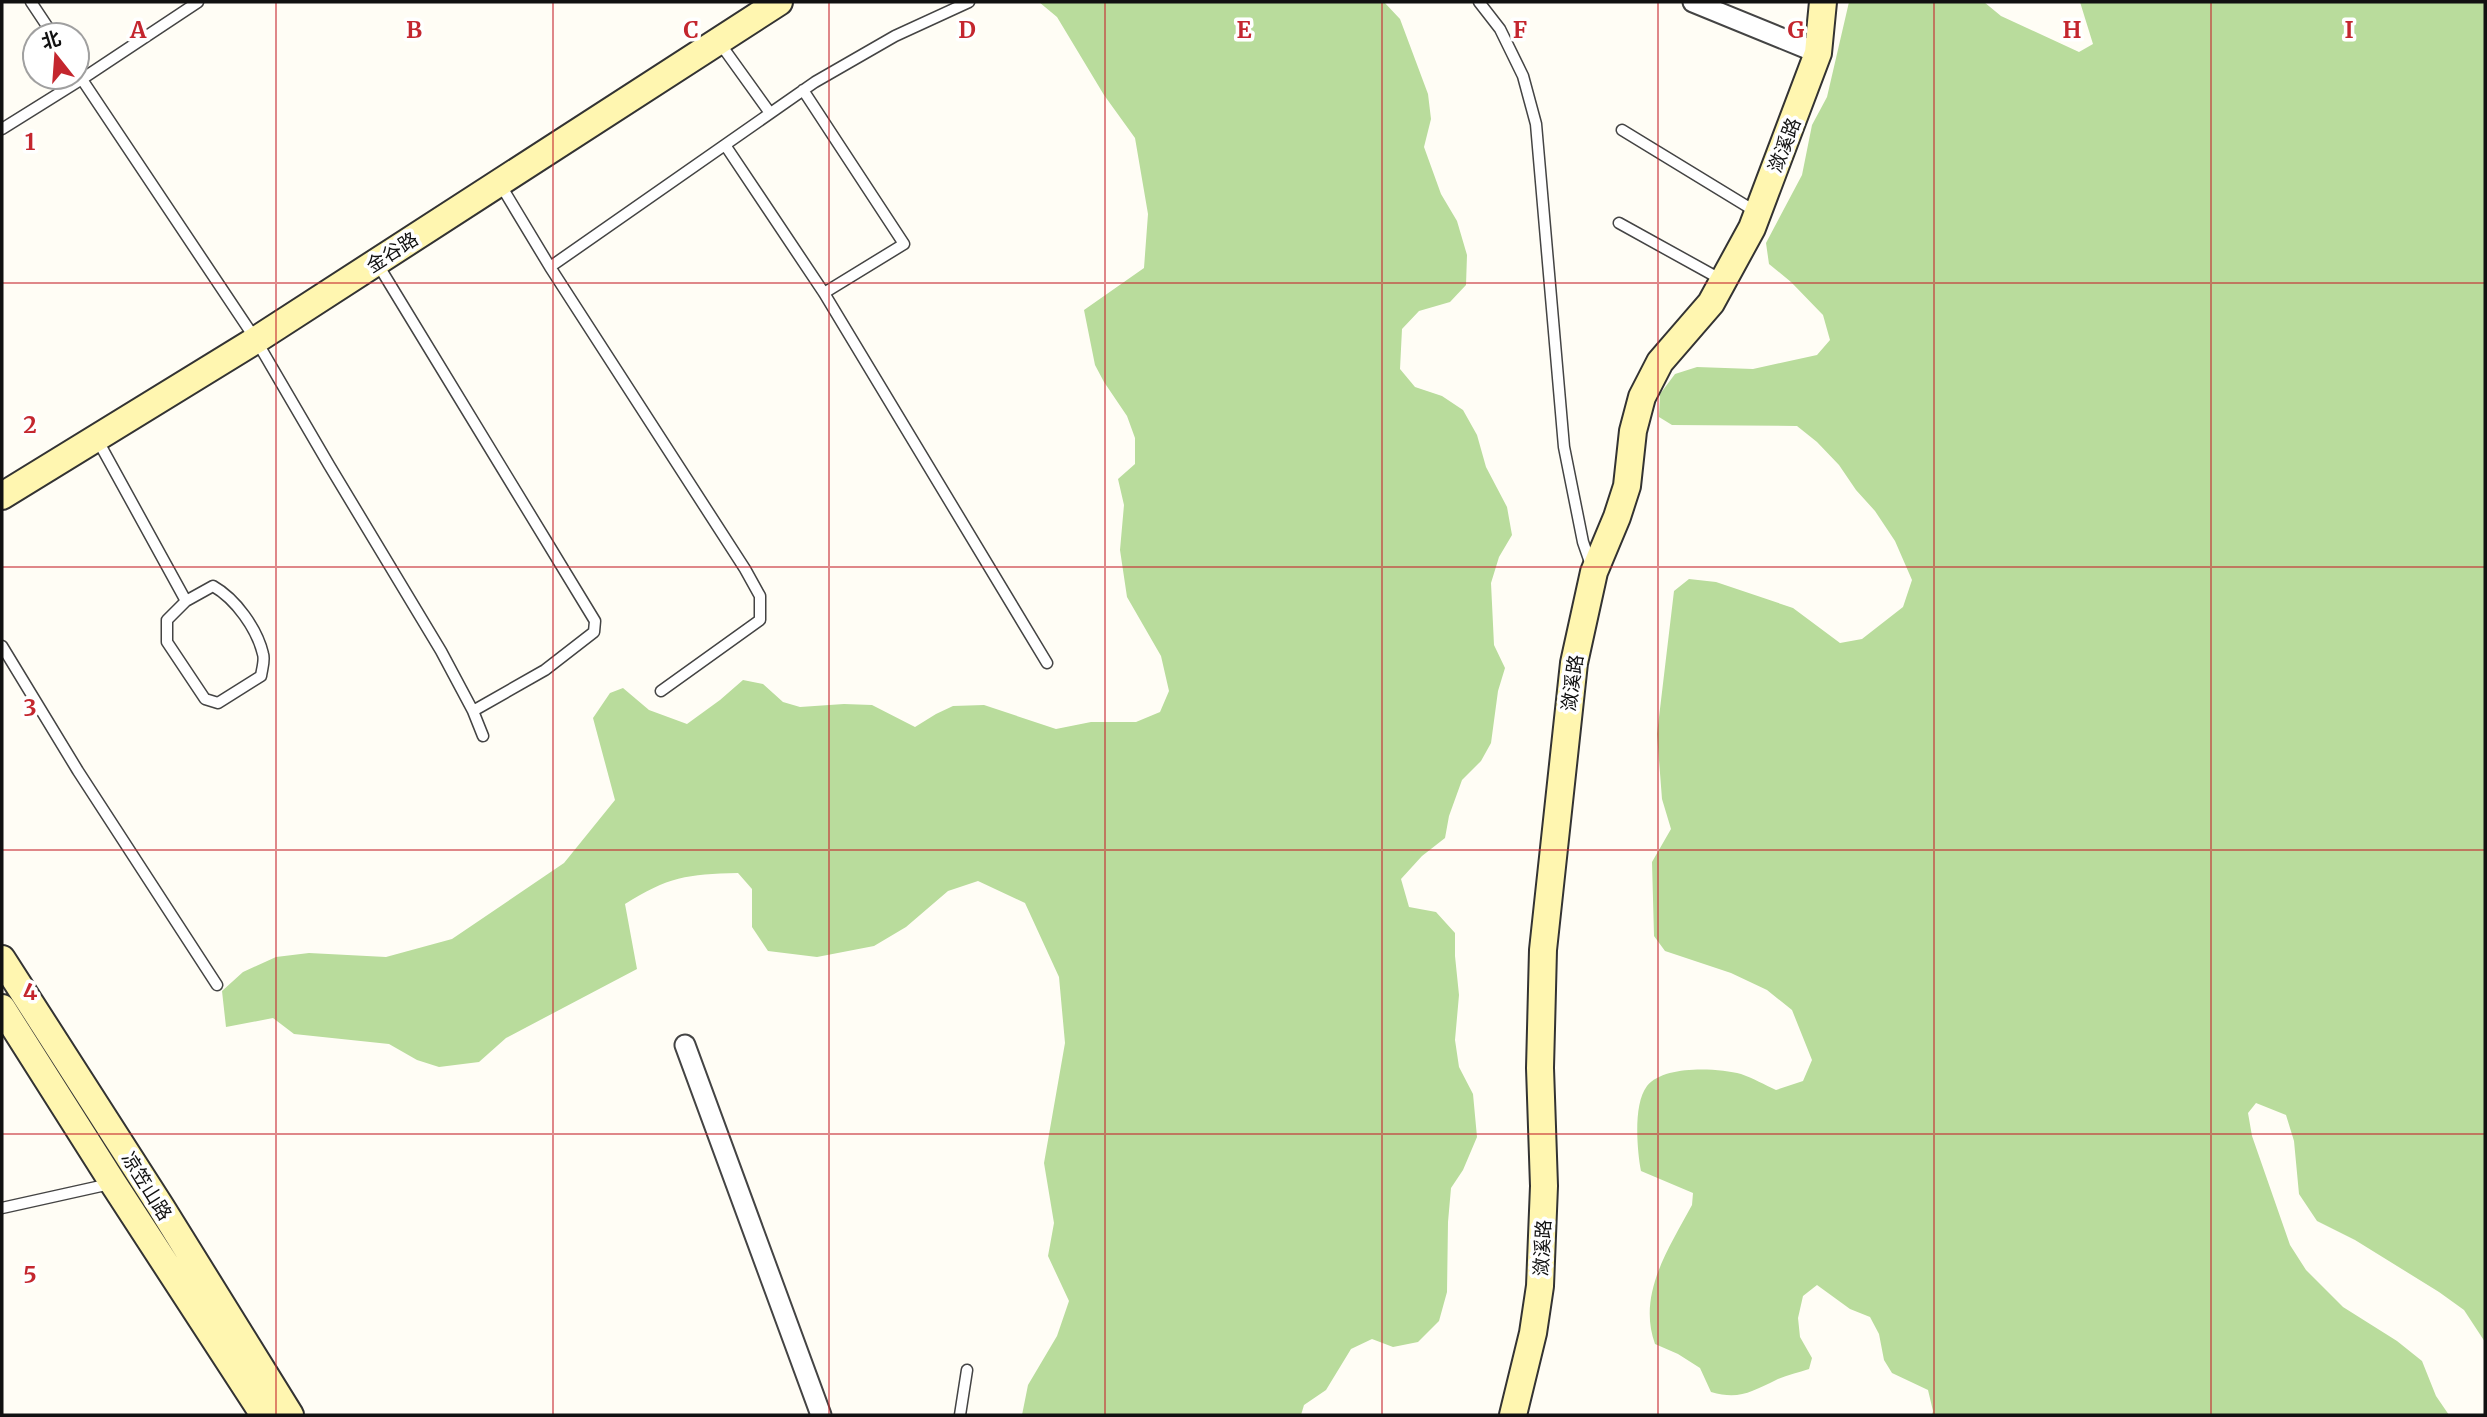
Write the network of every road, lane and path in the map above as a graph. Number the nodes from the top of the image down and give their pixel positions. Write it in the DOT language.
graph roads {
  1 [pos="31,2"];
  2 [pos="198,2"];
  3 [pos="779,2"];
  4 [pos="968,2"];
  5 [pos="1479,2"];
  6 [pos="1693,2"];
  7 [pos="1824,2"];
  8 [pos="44,21"];
  9 [pos="719,41"];
  10 [pos="1818,53"];
  11 [pos="91,69"];
  12 [pos="803,90"];
  13 [pos="57,91"];
  14 [pos="89,91"];
  15 [pos="770,113"];
  16 [pos="2,129"];
  17 [pos="1622,130"];
  18 [pos="725,145"];
  19 [pos="499,183"];
  20 [pos="1758,214"];
  21 [pos="1619,223"];
  22 [pos="377,262"];
  23 [pos="550,267"];
  24 [pos="1722,280"];
  25 [pos="824,293"];
  26 [pos="256,340"];
  27 [pos="97,438"];
  28 [pos="2,496"];
  29 [pos="1594,572"];
  30 [pos="186,601"];
  31 [pos="2,646"];
  32 [pos="1047,663"];
  33 [pos="661,691"];
  34 [pos="473,711"];
  35 [pos="483,736"];
  36 [pos="2,959"];
  37 [pos="217,985"];
  38 [pos="2,1008"];
  39 [pos="685,1045"];
  40 [pos="113,1183"];
  41 [pos="2,1209"];
  42 [pos="967,1370"];
  43 [pos="276,1413"];
  44 [pos="821,1415"];
  45 [pos="960,1415"];
  46 [pos="1513,1415"];
  1 -- 8 [label="lane"];
  2 -- 11 [label="lane"];
  3 -- 9 [label="street, 金谷路"];
  4 -- 12 [label="lane"];
  5 -- 29 [label="lane"];
  6 -- 10 [label="street"];
  7 -- 10 [label="street, 潋溪路"];
  9 -- 15 [label="lane"];
  9 -- 19 [label="street, 金谷路"];
  10 -- 20 [label="street, 潋溪路"];
  12 -- 15 [label="lane"];
  12 -- 25 [label="lane"];
  13 -- 16 [label="lane"];
  14 -- 26 [label="lane"];
  15 -- 18 [label="lane"];
  17 -- 20 [label="lane"];
  18 -- 23 [label="lane"];
  18 -- 25 [label="lane"];
  19 -- 22 [label="street, 金谷路"];
  19 -- 23 [label="lane"];
  20 -- 24 [label="street, 潋溪路"];
  21 -- 24 [label="lane"];
  22 -- 26 [label="street, 金谷路"];
  22 -- 34 [label="lane"];
  23 -- 33 [label="lane"];
  24 -- 29 [label="street, 潋溪路"];
  25 -- 32 [label="lane"];
  26 -- 27 [label="street, 金谷路"];
  26 -- 34 [label="lane"];
  27 -- 28 [label="street, 金谷路"];
  27 -- 30 [label="lane"];
  29 -- 46 [label="street, 潋溪路"];
  30 -- 30 [label="lane"];
  31 -- 37 [label="lane"];
  34 -- 35 [label="lane"];
  36 -- 43 [label="street, 凉笠山路"];
  38 -- 40 [label="street, 凉笠山路"];
  39 -- 44 [label="street"];
  40 -- 41 [label="lane"];
  40 -- 43 [label="street, 凉笠山路"];
  42 -- 45 [label="lane"];
}
